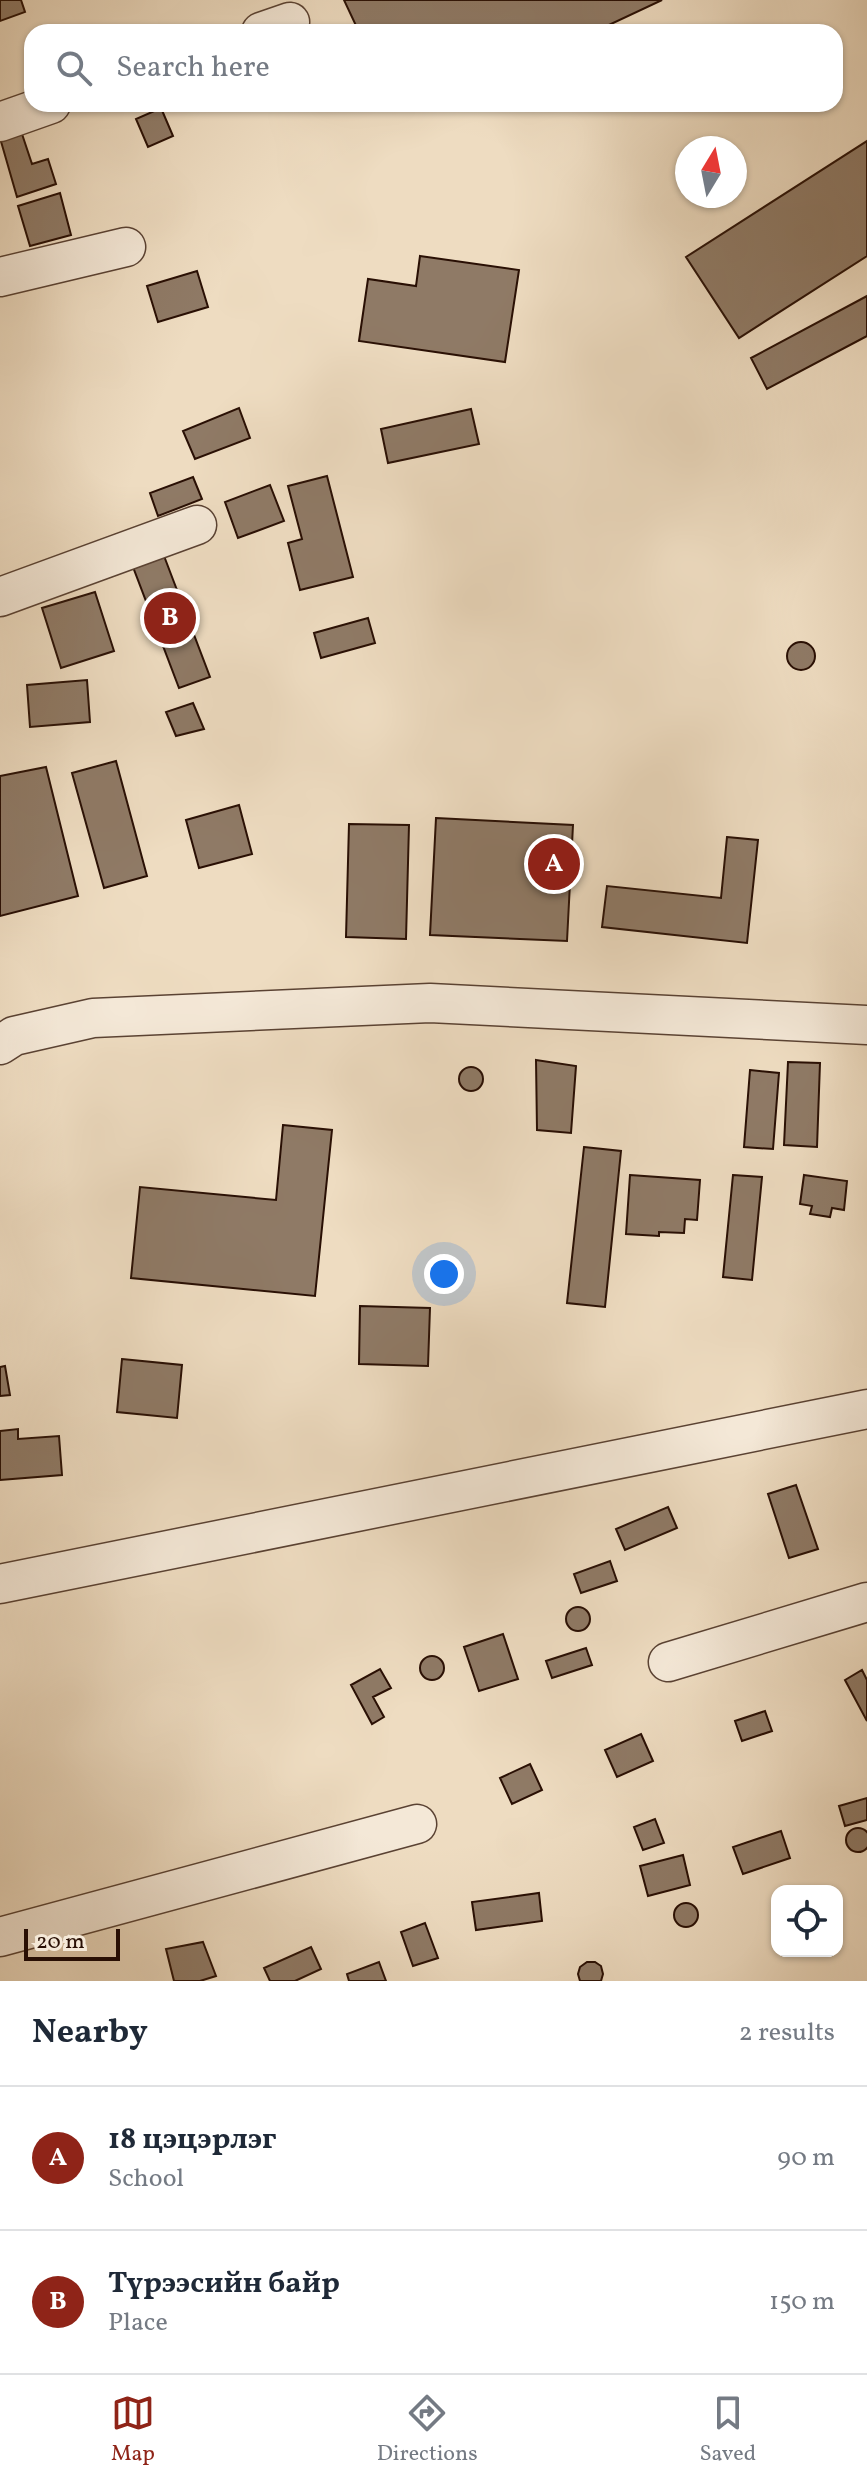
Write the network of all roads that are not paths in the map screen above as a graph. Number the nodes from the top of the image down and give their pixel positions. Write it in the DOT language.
graph roads {
  1 [pos="28,112"];
  2 [pos="0,122"];
  3 [pos="126,247"];
  4 [pos="0,277"];
  5 [pos="197,525"];
  6 [pos="0,597"];
  7 [pos="867,1025"];
  8 [pos="0,1045"];
  9 [pos="867,1409"];
  10 [pos="0,1584"];
  11 [pos="867,1602"];
  12 [pos="668,1662"];
  13 [pos="417,1824"];
  14 [pos="0,1937"];
  1 -- 2 [label="street"];
  3 -- 4 [label="street"];
  5 -- 6 [label="street"];
  7 -- 8 [label="street"];
  9 -- 10 [label="street"];
  11 -- 12 [label="street"];
  13 -- 14 [label="street"];
}
